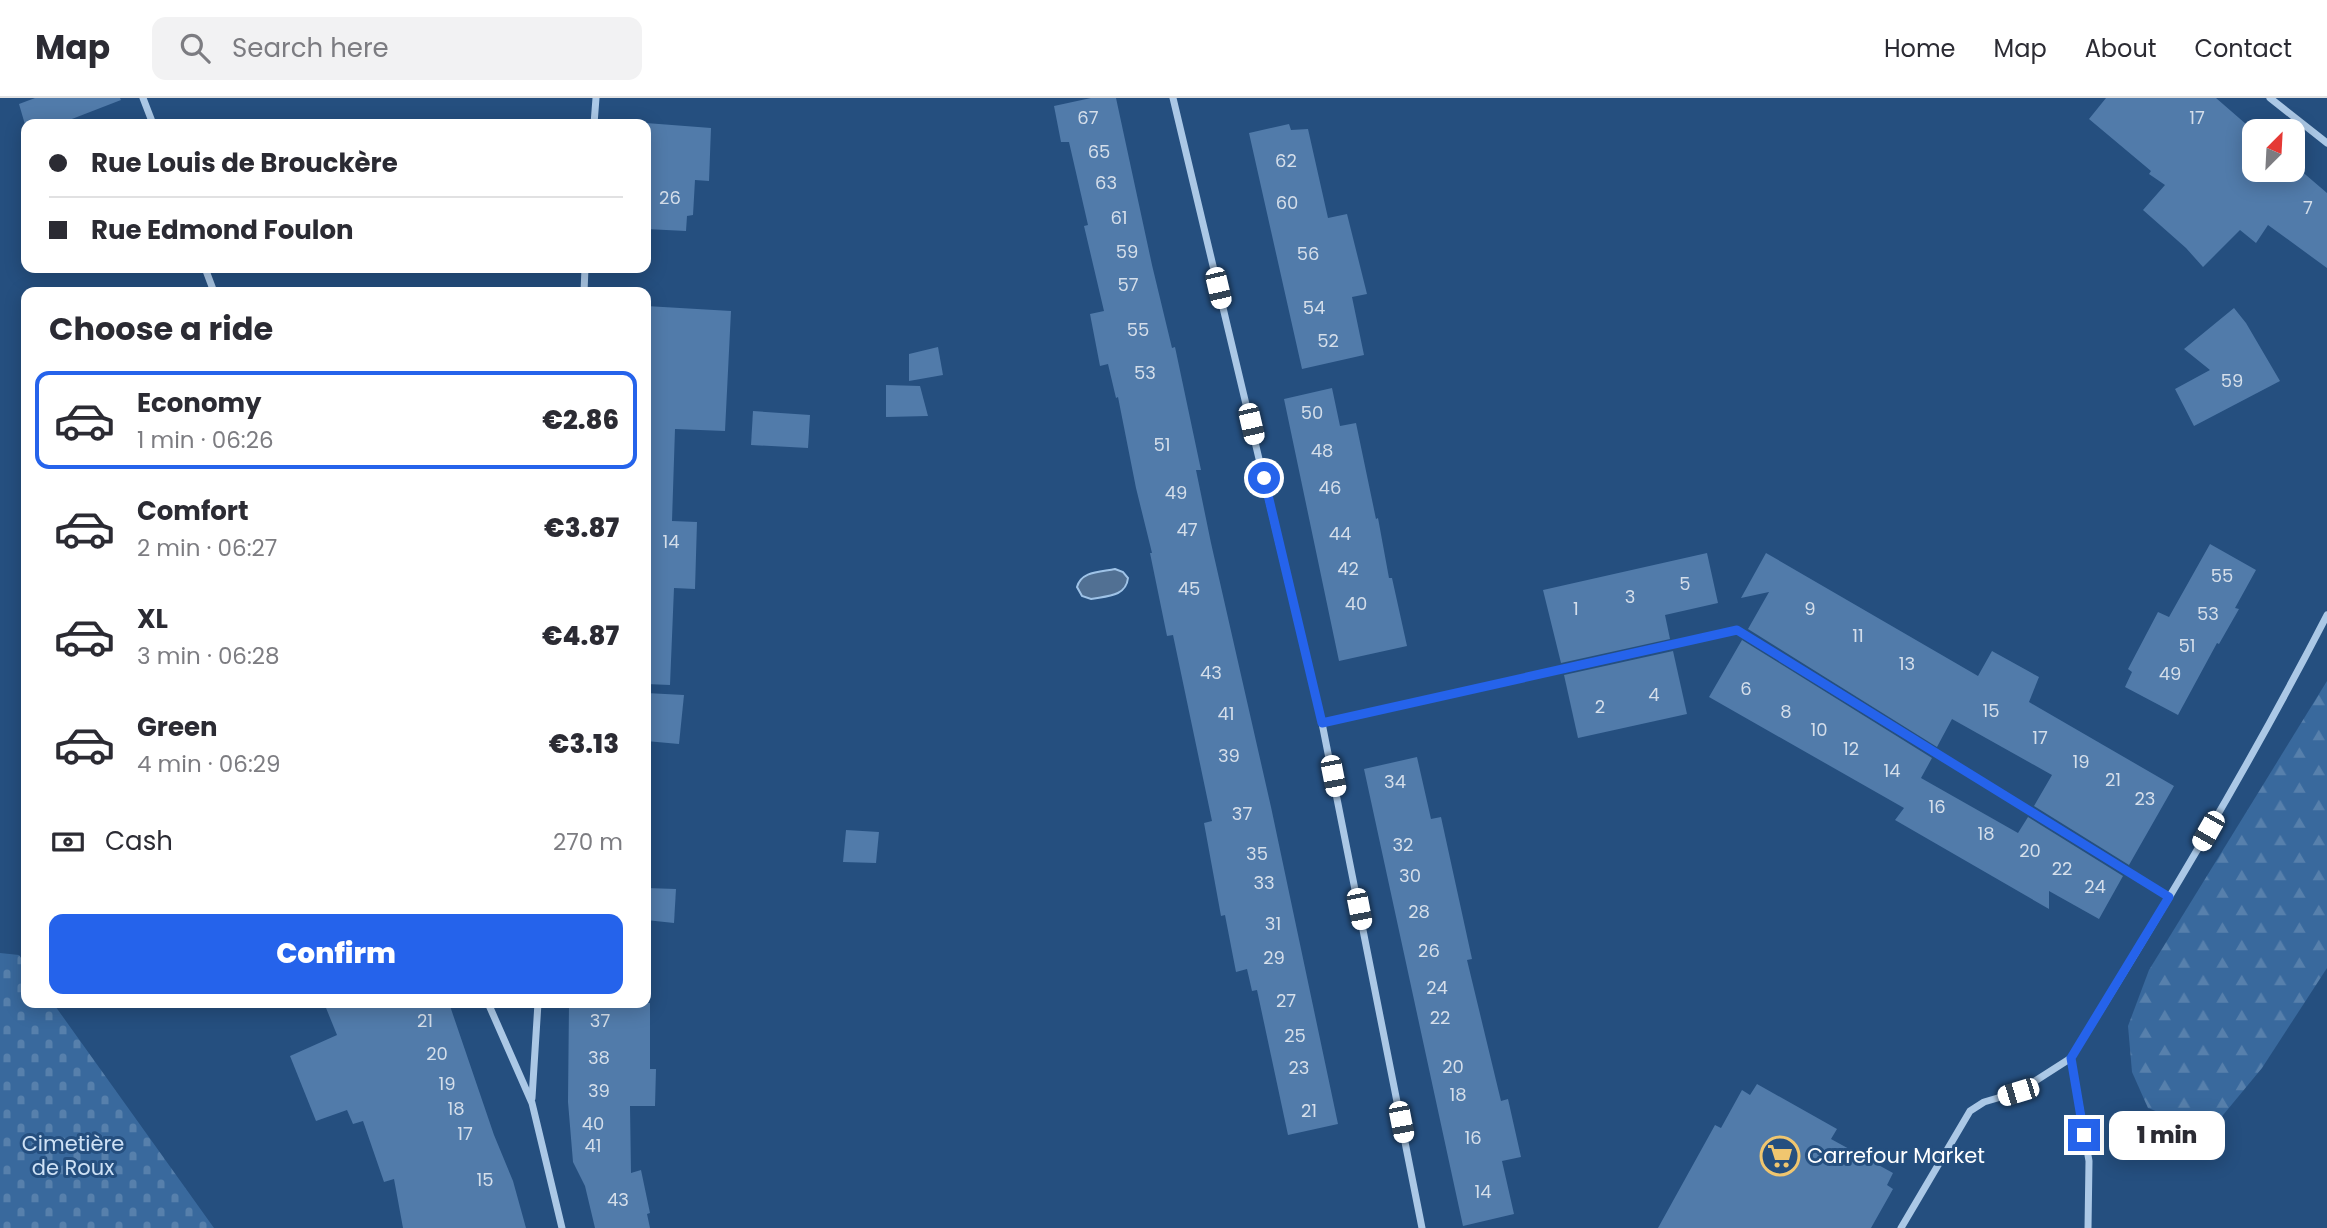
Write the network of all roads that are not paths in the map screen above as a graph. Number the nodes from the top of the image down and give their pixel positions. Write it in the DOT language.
graph roads {
  1 [pos="143,98"];
  2 [pos="596,98"];
  3 [pos="1173,98"];
  4 [pos="2270,98"];
  5 [pos="151,119"];
  6 [pos="594,119"];
  7 [pos="2327,144"];
  8 [pos="2327,615"];
  9 [pos="1322,723"];
  10 [pos="2169,897"];
  11 [pos="490,1008"];
  12 [pos="538,1008"];
  13 [pos="2071,1058"];
  14 [pos="532,1103"];
  15 [pos="562,1228"];
  16 [pos="1422,1228"];
  17 [pos="1901,1228"];
  18 [pos="2088,1228"];
  1 -- 5 [label="street"];
  2 -- 6 [label="street"];
  3 -- 9 [label="street"];
  4 -- 7 [label="street"];
  8 -- 10 [label="street"];
  9 -- 10 [label="street"];
  9 -- 16 [label="street"];
  10 -- 13 [label="street"];
  11 -- 14 [label="street"];
  12 -- 14 [label="street"];
  13 -- 17 [label="street"];
  13 -- 18 [label="street"];
  14 -- 15 [label="street"];
}
